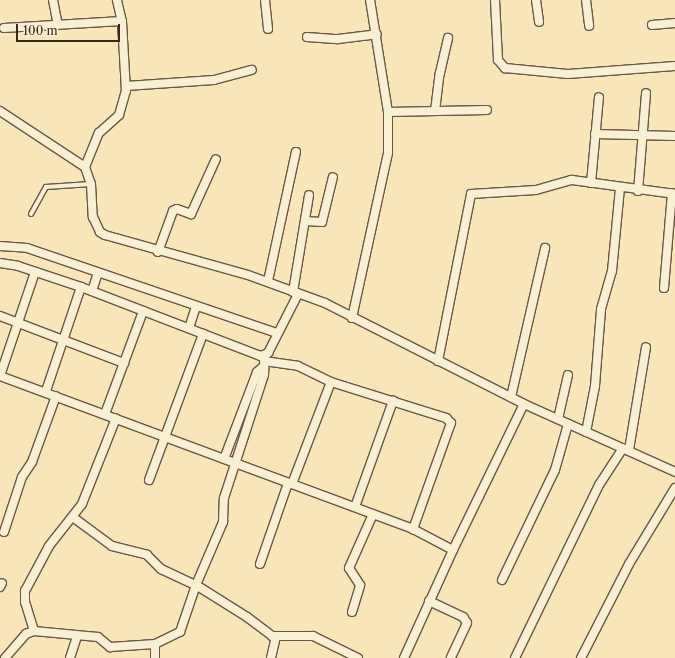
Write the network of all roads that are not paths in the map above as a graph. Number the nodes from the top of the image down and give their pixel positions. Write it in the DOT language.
graph roads {
  1 [pos="53,0"];
  2 [pos="117,0"];
  3 [pos="265,0"];
  4 [pos="370,0"];
  5 [pos="495,0"];
  6 [pos="536,0"];
  7 [pos="586,0"];
  8 [pos="122,22"];
  9 [pos="539,22"];
  10 [pos="675,23"];
  11 [pos="58,24"];
  12 [pos="652,25"];
  13 [pos="589,26"];
  14 [pos="4,28"];
  15 [pos="268,29"];
  16 [pos="377,34"];
  17 [pos="307,37"];
  18 [pos="448,38"];
  19 [pos="675,66"];
  20 [pos="252,70"];
  21 [pos="126,86"];
  22 [pos="646,93"];
  23 [pos="599,97"];
  24 [pos="487,110"];
  25 [pos="0,111"];
  26 [pos="435,111"];
  27 [pos="388,112"];
  28 [pos="595,134"];
  29 [pos="644,135"];
  30 [pos="675,136"];
  31 [pos="296,152"];
  32 [pos="216,159"];
  33 [pos="85,167"];
  34 [pos="332,177"];
  35 [pos="591,183"];
  36 [pos="91,184"];
  37 [pos="620,188"];
  38 [pos="638,191"];
  39 [pos="673,194"];
  40 [pos="309,195"];
  41 [pos="31,214"];
  42 [pos="305,221"];
  43 [pos="0,246"];
  44 [pos="545,248"];
  45 [pos="158,252"];
  46 [pos="0,263"];
  47 [pos="35,272"];
  48 [pos="268,281"];
  49 [pos="95,283"];
  50 [pos="81,287"];
  51 [pos="664,288"];
  52 [pos="295,293"];
  53 [pos="144,311"];
  54 [pos="0,316"];
  55 [pos="192,317"];
  56 [pos="352,318"];
  57 [pos="16,322"];
  58 [pos="276,333"];
  59 [pos="203,334"];
  60 [pos="64,340"];
  61 [pos="646,347"];
  62 [pos="264,361"];
  63 [pos="438,361"];
  64 [pos="124,363"];
  65 [pos="0,376"];
  66 [pos="568,376"];
  67 [pos="331,382"];
  68 [pos="46,391"];
  69 [pos="56,396"];
  70 [pos="511,397"];
  71 [pos="393,401"];
  72 [pos="524,404"];
  73 [pos="105,414"];
  74 [pos="116,418"];
  75 [pos="558,419"];
  76 [pos="568,424"];
  77 [pos="586,432"];
  78 [pos="166,438"];
  79 [pos="626,449"];
  80 [pos="224,460"];
  81 [pos="234,463"];
  82 [pos="675,472"];
  83 [pos="149,480"];
  84 [pos="290,483"];
  85 [pos="675,488"];
  86 [pos="355,507"];
  87 [pos="373,514"];
  88 [pos="74,518"];
  89 [pos="414,529"];
  90 [pos="4,532"];
  91 [pos="453,550"];
  92 [pos="260,564"];
  93 [pos="502,580"];
  94 [pos="196,585"];
  95 [pos="429,600"];
  96 [pos="352,612"];
  97 [pos="34,631"];
  98 [pos="76,636"];
  99 [pos="276,637"];
  100 [pos="155,644"];
  101 [pos="5,658"];
  102 [pos="70,658"];
  103 [pos="155,658"];
  104 [pos="271,658"];
  105 [pos="358,658"];
  106 [pos="404,658"];
  107 [pos="451,658"];
  108 [pos="515,658"];
  109 [pos="581,658"];
  1 -- 11 [label="street"];
  2 -- 8 [label="street"];
  3 -- 15 [label="street"];
  4 -- 16 [label="street"];
  5 -- 19 [label="street"];
  6 -- 9 [label="street"];
  7 -- 13 [label="street"];
  8 -- 11 [label="street"];
  8 -- 21 [label="street"];
  10 -- 12 [label="street"];
  11 -- 14 [label="street"];
  16 -- 17 [label="street"];
  16 -- 27 [label="street"];
  18 -- 26 [label="street"];
  20 -- 21 [label="street"];
  21 -- 33 [label="street"];
  22 -- 29 [label="street"];
  23 -- 28 [label="street"];
  24 -- 26 [label="street"];
  25 -- 33 [label="street"];
  26 -- 27 [label="street"];
  27 -- 56 [label="street"];
  28 -- 29 [label="street"];
  28 -- 35 [label="street"];
  29 -- 30 [label="street"];
  29 -- 38 [label="street"];
  31 -- 48 [label="street"];
  32 -- 45 [label="street"];
  33 -- 36 [label="street"];
  34 -- 42 [label="street"];
  35 -- 37 [label="street"];
  35 -- 63 [label="street"];
  36 -- 41 [label="lane"];
  36 -- 45 [label="street"];
  37 -- 38 [label="street"];
  37 -- 77 [label="street"];
  38 -- 39 [label="street"];
  39 -- 51 [label="street"];
  40 -- 42 [label="street"];
  42 -- 52 [label="street"];
  43 -- 49 [label="street"];
  44 -- 70 [label="street"];
  45 -- 48 [label="street"];
  46 -- 47 [label="street"];
  47 -- 50 [label="street"];
  47 -- 57 [label="street"];
  48 -- 52 [label="street"];
  49 -- 50 [label="street"];
  49 -- 53 [label="street"];
  49 -- 55 [label="street"];
  50 -- 60 [label="street"];
  52 -- 56 [label="street"];
  52 -- 58 [label="street"];
  53 -- 55 [label="street"];
  53 -- 64 [label="street"];
  54 -- 57 [label="street"];
  55 -- 58 [label="street"];
  55 -- 59 [label="street"];
  56 -- 63 [label="street"];
  57 -- 60 [label="street"];
  57 -- 65 [label="street"];
  58 -- 62 [label="street"];
  59 -- 62 [label="street"];
  59 -- 78 [label="street"];
  60 -- 64 [label="street"];
  60 -- 68 [label="street"];
  61 -- 79 [label="street"];
  62 -- 67 [label="street"];
  62 -- 80 [label="street"];
  62 -- 81 [label="street"];
  63 -- 70 [label="street"];
  64 -- 73 [label="street"];
  65 -- 68 [label="street"];
  66 -- 75 [label="street"];
  67 -- 71 [label="street"];
  67 -- 84 [label="street"];
  68 -- 69 [label="street"];
  69 -- 73 [label="street"];
  69 -- 90 [label="street"];
  70 -- 72 [label="street"];
  71 -- 86 [label="street"];
  71 -- 89 [label="street"];
  72 -- 75 [label="street"];
  72 -- 91 [label="street"];
  73 -- 74 [label="street"];
  74 -- 78 [label="street"];
  74 -- 88 [label="street"];
  75 -- 76 [label="street"];
  76 -- 77 [label="street"];
  76 -- 93 [label="street"];
  77 -- 79 [label="street"];
  78 -- 80 [label="street"];
  78 -- 83 [label="street"];
  79 -- 82 [label="street"];
  79 -- 108 [label="street"];
  80 -- 81 [label="street"];
  81 -- 84 [label="street"];
  81 -- 94 [label="street"];
  84 -- 86 [label="street"];
  84 -- 92 [label="street"];
  85 -- 109 [label="street"];
  86 -- 87 [label="street"];
  87 -- 89 [label="street"];
  87 -- 96 [label="street"];
  88 -- 94 [label="street"];
  88 -- 97 [label="street"];
  89 -- 91 [label="street"];
  91 -- 95 [label="street"];
  94 -- 99 [label="street"];
  94 -- 100 [label="street"];
  95 -- 106 [label="street"];
  95 -- 107 [label="street"];
  97 -- 98 [label="street"];
  97 -- 101 [label="street"];
  98 -- 100 [label="street"];
  98 -- 102 [label="street"];
  99 -- 104 [label="street"];
  99 -- 105 [label="street"];
  100 -- 103 [label="street"];
}
